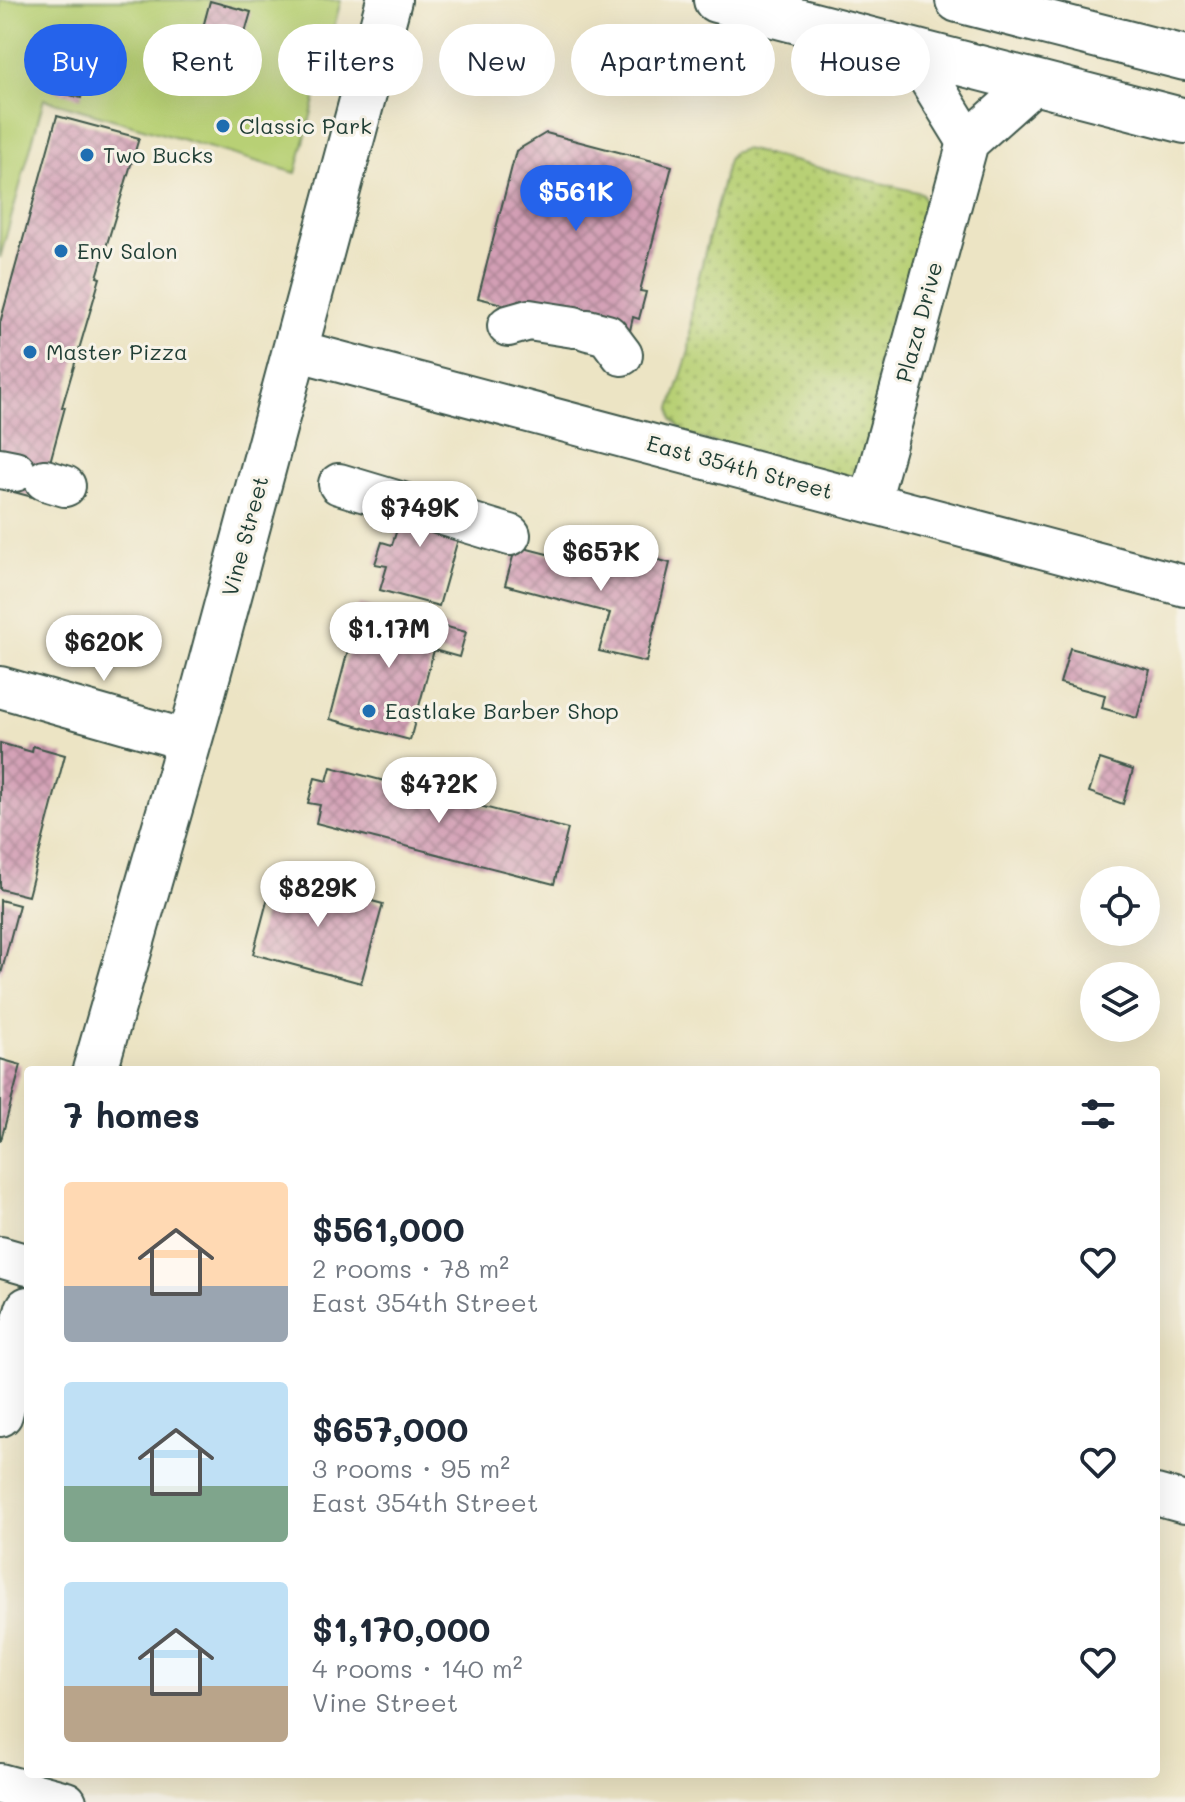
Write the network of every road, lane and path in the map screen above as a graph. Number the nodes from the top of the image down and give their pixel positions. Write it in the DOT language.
graph roads {
  1 [pos="389,0"];
  2 [pos="716,0"];
  3 [pos="958,0"];
  4 [pos="808,24"];
  5 [pos="930,56"];
  6 [pos="1185,58"];
  7 [pos="930,80"];
  8 [pos="1034,83"];
  9 [pos="1185,121"];
  10 [pos="968,142"];
  11 [pos="508,326"];
  12 [pos="295,350"];
  13 [pos="622,355"];
  14 [pos="339,484"];
  15 [pos="870,502"];
  16 [pos="510,535"];
  17 [pos="1185,586"];
  18 [pos="0,687"];
  19 [pos="190,741"];
  20 [pos="96,1066"];
  21 [pos="0,1257"];
  22 [pos="24,1264"];
  23 [pos="24,1324"];
  24 [pos="0,1414"];
  25 [pos="1160,1496"];
  26 [pos="1185,1503"];
  1 -- 12 [label="main road, Vine Street"];
  2 -- 4 [label="main road"];
  3 -- 6 [label="main road"];
  5 -- 8 [label="main road"];
  7 -- 10 [label="street"];
  8 -- 9 [label="main road"];
  8 -- 10 [label="street"];
  10 -- 15 [label="street, Plaza Drive"];
  11 -- 13 [label="street"];
  12 -- 15 [label="street, East 354th Street"];
  12 -- 19 [label="main road, Vine Street"];
  14 -- 16 [label="street"];
  15 -- 17 [label="street, East 354th Street"];
  18 -- 19 [label="street"];
  19 -- 20 [label="main road, Vine Street"];
  21 -- 22 [label="street"];
  23 -- 24 [label="main road"];
  25 -- 26 [label="street"];
}
